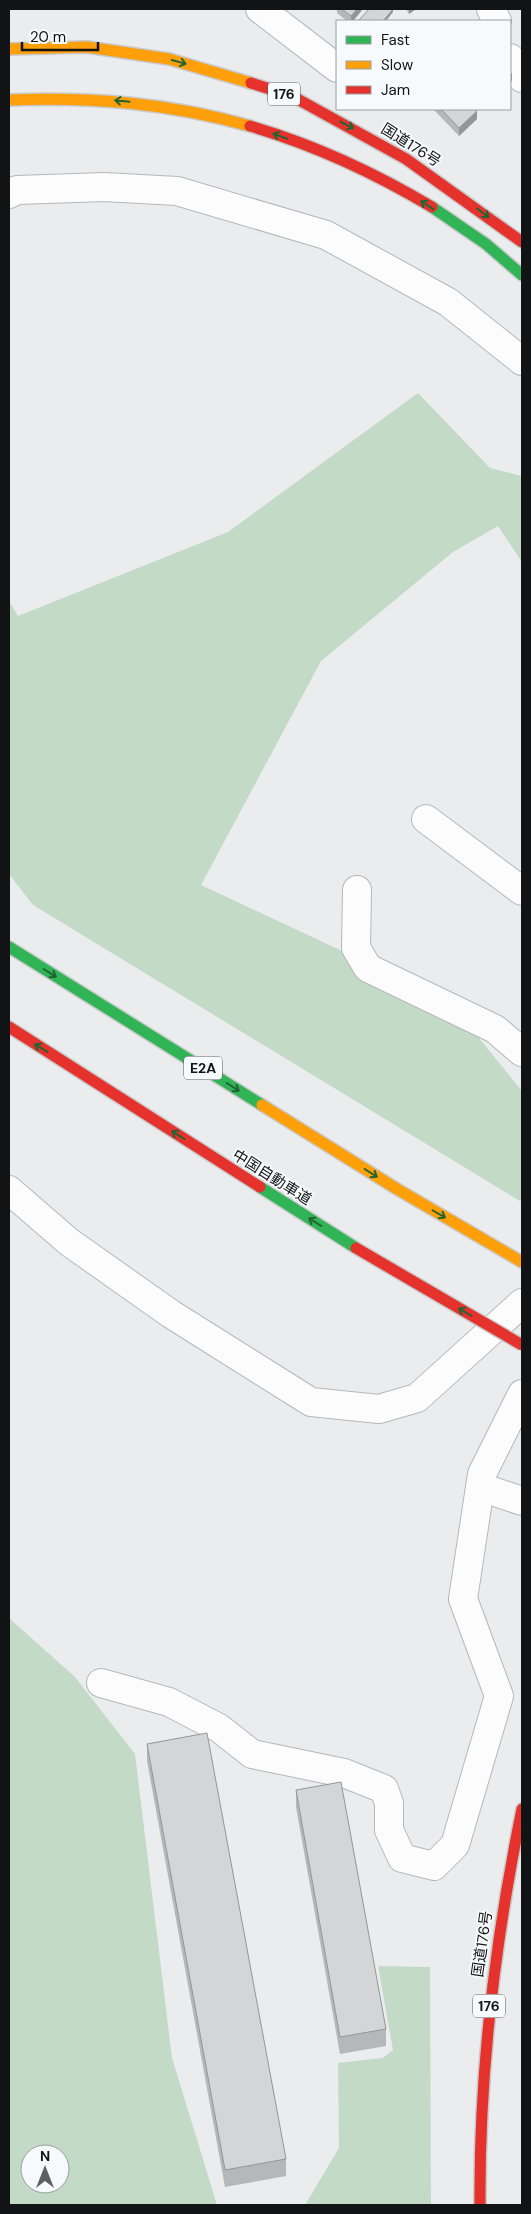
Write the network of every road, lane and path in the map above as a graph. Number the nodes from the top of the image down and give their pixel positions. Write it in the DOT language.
graph roads {
  1 [pos="260,9"];
  2 [pos="9,49"];
  3 [pos="511,60"];
  4 [pos="336,67"];
  5 [pos="522,78"];
  6 [pos="9,100"];
  7 [pos="9,194"];
  8 [pos="522,242"];
  9 [pos="522,275"];
  10 [pos="522,361"];
  11 [pos="426,819"];
  12 [pos="357,890"];
  13 [pos="522,891"];
  14 [pos="9,947"];
  15 [pos="9,1027"];
  16 [pos="522,1052"];
  17 [pos="9,1190"];
  18 [pos="522,1262"];
  19 [pos="521,1302"];
  20 [pos="522,1345"];
  21 [pos="522,1394"];
  22 [pos="480,1486"];
  23 [pos="522,1501"];
  24 [pos="100,1683"];
  25 [pos="522,1809"];
  26 [pos="480,2205"];
  1 -- 4 [label="street"];
  2 -- 8 [label="highway, 国道176号 / 176, one-way"];
  3 -- 5 [label="street"];
  9 -- 6 [label="highway, one-way"];
  7 -- 10 [label="street"];
  11 -- 13 [label="street"];
  12 -- 16 [label="street"];
  14 -- 18 [label="highway, E2A, one-way"];
  20 -- 15 [label="highway, 中国自動車道, one-way, bridge"];
  17 -- 19 [label="street"];
  21 -- 22 [label="street"];
  22 -- 23 [label="street"];
  22 -- 24 [label="street"];
  25 -- 26 [label="highway, 国道176号 / 176"];
}
